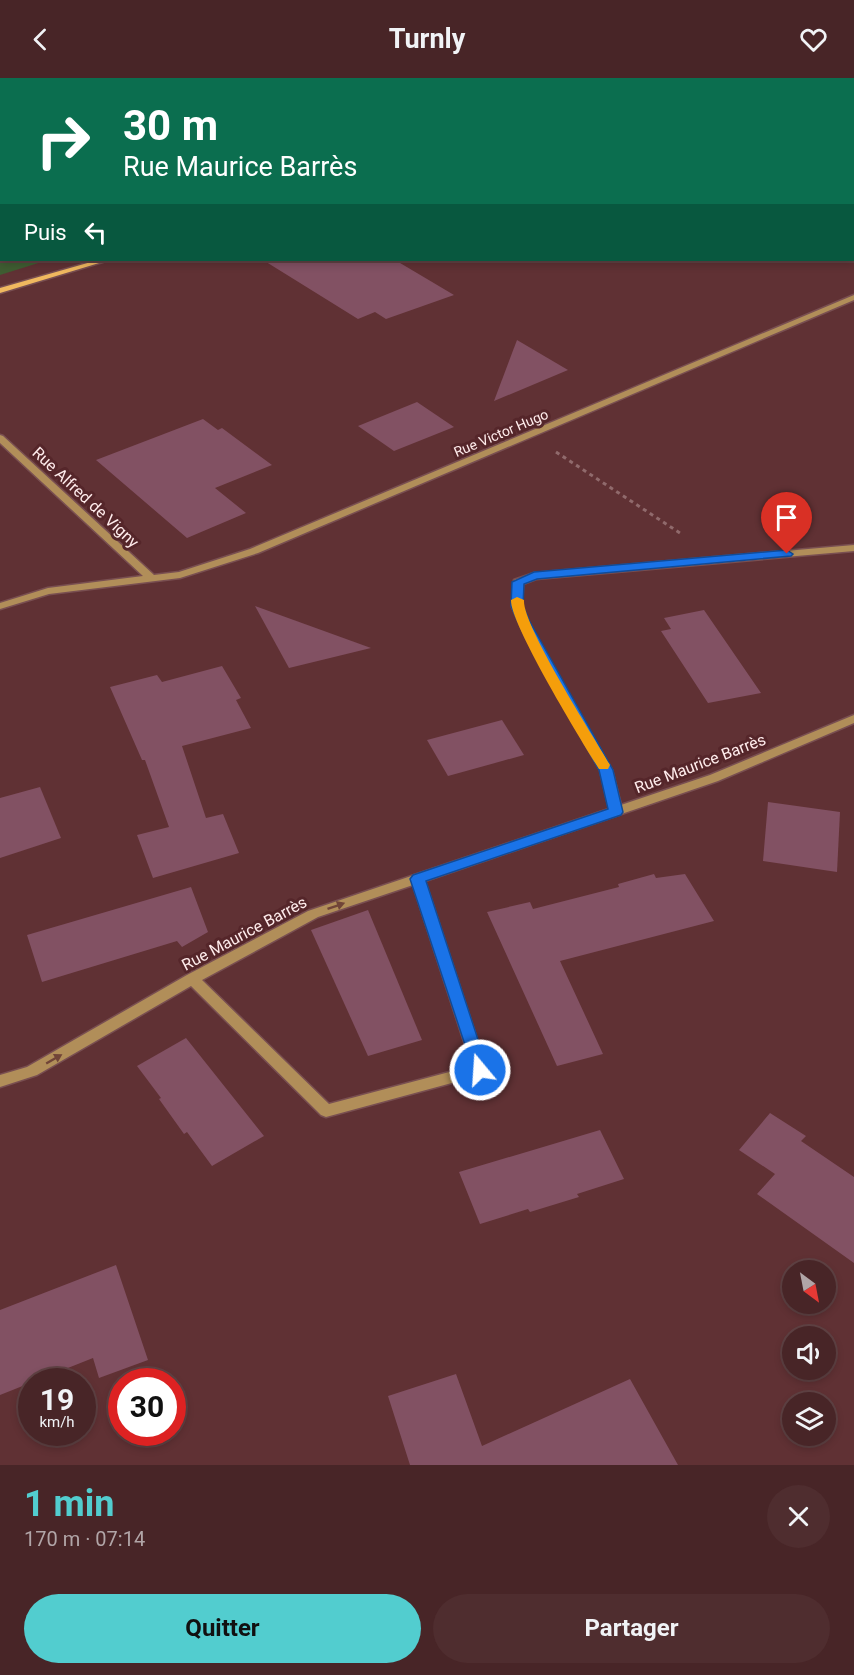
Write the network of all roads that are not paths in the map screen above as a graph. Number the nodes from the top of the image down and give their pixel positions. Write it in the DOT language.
graph roads {
  1 [pos="102,261"];
  2 [pos="0,291"];
  3 [pos="854,297"];
  4 [pos="0,438"];
  5 [pos="854,548"];
  6 [pos="152,579"];
  7 [pos="0,606"];
  8 [pos="854,719"];
  9 [pos="616,812"];
  10 [pos="418,879"];
  11 [pos="192,980"];
  12 [pos="0,1081"];
  1 -- 2 [label="main road"];
  3 -- 6 [label="street, Rue Victor Hugo"];
  4 -- 6 [label="street, Rue Alfred de Vigny"];
  5 -- 9 [label="street"];
  6 -- 7 [label="street, Rue Victor Hugo"];
  8 -- 9 [label="street, Rue Maurice Barrès"];
  9 -- 10 [label="street, Rue Maurice Barrès"];
  11 -- 10 [label="street, Rue Maurice Barrès, one-way"];
  10 -- 11 [label="street"];
  12 -- 11 [label="street, Rue Maurice Barrès, one-way"];
}
